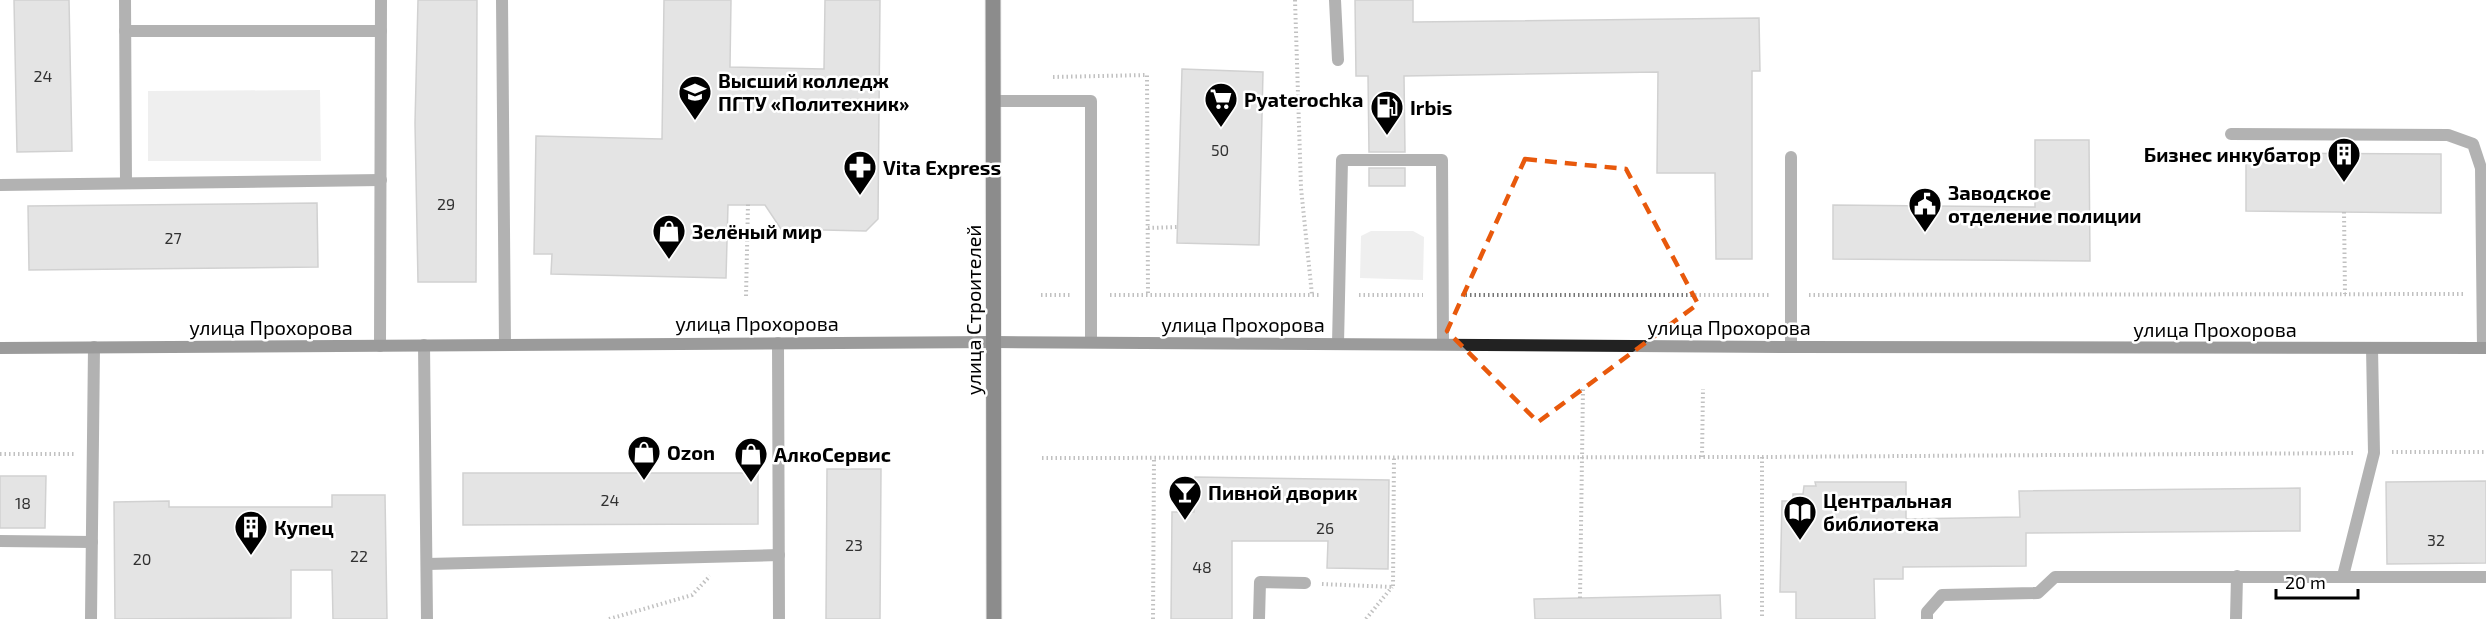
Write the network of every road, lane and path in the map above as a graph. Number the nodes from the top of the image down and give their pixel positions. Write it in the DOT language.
graph roads {
  1 [pos="125,0"];
  2 [pos="381,0"];
  3 [pos="502,0"];
  4 [pos="993,0"];
  5 [pos="1295,0"];
  6 [pos="1335,0"];
  7 [pos="125,31"];
  8 [pos="381,31"];
  9 [pos="1338,60"];
  10 [pos="1053,77"];
  11 [pos="993,101"];
  12 [pos="2231,134"];
  13 [pos="1791,157"];
  14 [pos="381,180"];
  15 [pos="126,183"];
  16 [pos="0,185"];
  17 [pos="748,204"];
  18 [pos="2344,212"];
  19 [pos="1178,227"];
  20 [pos="1148,228"];
  21 [pos="2345,294"];
  22 [pos="2482,294"];
  23 [pos="1041,295"];
  24 [pos="1091,295"];
  25 [pos="1148,295"];
  26 [pos="1791,295"];
  27 [pos="746,296"];
  28 [pos="1312,296"];
  29 [pos="1339,296"];
  30 [pos="1443,296"];
  31 [pos="995,342"];
  32 [pos="1091,342"];
  33 [pos="778,343"];
  34 [pos="1338,344"];
  35 [pos="1443,344"];
  36 [pos="424,345"];
  37 [pos="505,345"];
  38 [pos="380,346"];
  39 [pos="94,347"];
  40 [pos="1791,347"];
  41 [pos="0,348"];
  42 [pos="2372,348"];
  43 [pos="2484,348"];
  44 [pos="1582,388"];
  45 [pos="1702,389"];
  46 [pos="2486,452"];
  47 [pos="2374,453"];
  48 [pos="0,454"];
  49 [pos="93,454"];
  50 [pos="1394,457"];
  51 [pos="1581,457"];
  52 [pos="1702,457"];
  53 [pos="1762,457"];
  54 [pos="1042,458"];
  55 [pos="1154,458"];
  56 [pos="0,541"];
  57 [pos="92,542"];
  58 [pos="779,555"];
  59 [pos="729,556"];
  60 [pos="427,564"];
  61 [pos="2237,576"];
  62 [pos="2343,576"];
  63 [pos="2486,577"];
  64 [pos="1305,583"];
  65 [pos="1393,587"];
  66 [pos="1580,598"];
  67 [pos="91,619"];
  68 [pos="427,619"];
  69 [pos="609,619"];
  70 [pos="779,619"];
  71 [pos="994,619"];
  72 [pos="1153,619"];
  73 [pos="1259,619"];
  74 [pos="1366,619"];
  75 [pos="1762,619"];
  76 [pos="1927,619"];
  77 [pos="2236,619"];
  1 -- 7 [label="lane"];
  2 -- 8 [label="lane"];
  3 -- 37 [label="lane"];
  4 -- 11 [label="main road, улица Строителей"];
  5 -- 28 [label="path"];
  6 -- 9 [label="lane"];
  7 -- 8 [label="lane"];
  7 -- 15 [label="lane"];
  8 -- 14 [label="lane"];
  10 -- 20 [label="path"];
  11 -- 24 [label="lane"];
  11 -- 31 [label="main road, улица Строителей"];
  12 -- 22 [label="lane"];
  13 -- 26 [label="lane"];
  14 -- 15 [label="lane"];
  14 -- 38 [label="lane"];
  15 -- 16 [label="lane"];
  17 -- 27 [label="path"];
  18 -- 21 [label="path"];
  19 -- 20 [label="path"];
  20 -- 25 [label="path"];
  21 -- 22 [label="path"];
  21 -- 26 [label="path"];
  22 -- 43 [label="lane"];
  23 -- 24 [label="path"];
  24 -- 25 [label="path"];
  24 -- 32 [label="lane"];
  25 -- 28 [label="path"];
  26 -- 30 [label="path"];
  26 -- 40 [label="lane"];
  28 -- 29 [label="path"];
  29 -- 30 [label="path"];
  29 -- 30 [label="lane"];
  29 -- 34 [label="lane"];
  30 -- 35 [label="lane"];
  31 -- 32 [label="street, улица Прохорова"];
  31 -- 33 [label="street, улица Прохорова"];
  31 -- 71 [label="main road, улица Строителей"];
  32 -- 34 [label="street, улица Прохорова"];
  33 -- 37 [label="street, улица Прохорова"];
  33 -- 58 [label="lane"];
  34 -- 35 [label="street, улица Прохорова"];
  35 -- 40 [label="street, улица Прохорова"];
  36 -- 37 [label="street, улица Прохорова"];
  36 -- 38 [label="street, улица Прохорова"];
  36 -- 60 [label="lane"];
  38 -- 39 [label="street, улица Прохорова"];
  39 -- 41 [label="street, улица Прохорова"];
  39 -- 49 [label="lane"];
  40 -- 42 [label="street, улица Прохорова"];
  42 -- 43 [label="street, улица Прохорова"];
  42 -- 47 [label="lane"];
  44 -- 51 [label="path"];
  45 -- 52 [label="path"];
  46 -- 47 [label="path"];
  47 -- 53 [label="path"];
  47 -- 62 [label="lane"];
  48 -- 49 [label="path"];
  49 -- 57 [label="lane"];
  50 -- 51 [label="path"];
  50 -- 55 [label="path"];
  50 -- 65 [label="path"];
  51 -- 52 [label="path"];
  51 -- 66 [label="path"];
  52 -- 53 [label="path"];
  53 -- 75 [label="path"];
  54 -- 55 [label="path"];
  55 -- 72 [label="path"];
  56 -- 57 [label="lane"];
  57 -- 67 [label="lane"];
  58 -- 59 [label="lane"];
  58 -- 70 [label="lane"];
  59 -- 60 [label="lane"];
  59 -- 69 [label="path"];
  60 -- 68 [label="lane"];
  61 -- 62 [label="lane"];
  61 -- 76 [label="lane"];
  61 -- 77 [label="lane"];
  62 -- 63 [label="lane"];
  64 -- 65 [label="path"];
  64 -- 73 [label="lane"];
  65 -- 74 [label="path"];
}
